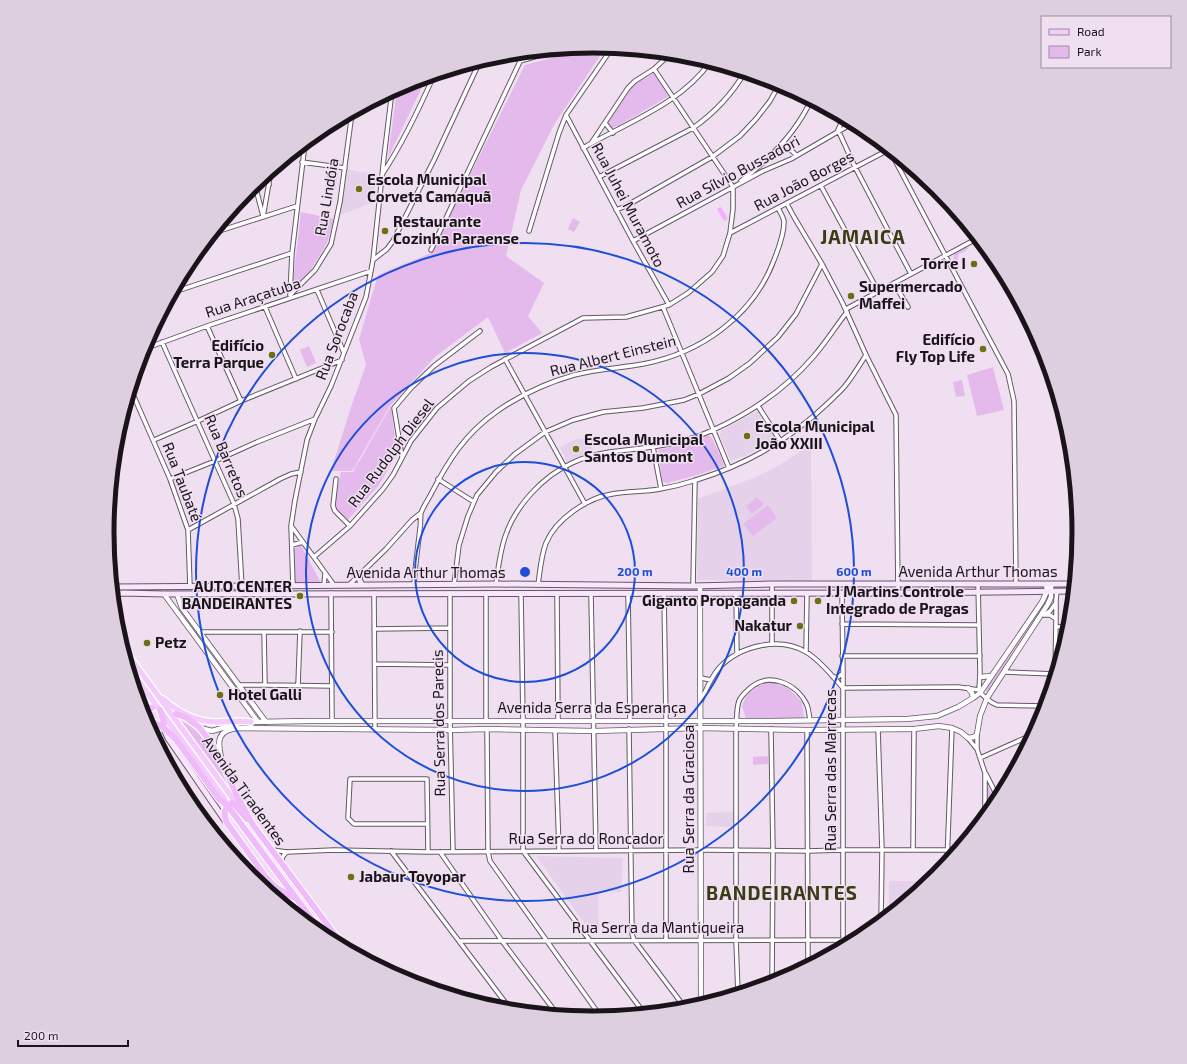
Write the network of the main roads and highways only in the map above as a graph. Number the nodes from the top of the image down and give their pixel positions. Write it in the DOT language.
graph roads {
  1 [pos="360,574"];
  2 [pos="1069,584"];
  3 [pos="349,585"];
  4 [pos="362,585"];
  5 [pos="436,585"];
  6 [pos="505,585"];
  7 [pos="576,585"];
  8 [pos="157,586"];
  9 [pos="177,586"];
  10 [pos="307,586"];
  11 [pos="118,587"];
  12 [pos="1068,591"];
  13 [pos="119,593"];
  14 [pos="341,593"];
  15 [pos="138,594"];
  16 [pos="177,594"];
  17 [pos="306,594"];
  18 [pos="436,594"];
  19 [pos="505,594"];
  20 [pos="576,594"];
  21 [pos="133,661"];
  22 [pos="138,680"];
  23 [pos="143,687"];
  24 [pos="155,693"];
  25 [pos="148,707"];
  26 [pos="152,708"];
  27 [pos="160,710"];
  28 [pos="176,714"];
  29 [pos="254,722"];
  30 [pos="154,723"];
  31 [pos="164,728"];
  32 [pos="227,805"];
  33 [pos="227,823"];
  34 [pos="252,825"];
  35 [pos="278,874"];
  36 [pos="285,894"];
  37 [pos="296,898"];
  38 [pos="311,919"];
  39 [pos="335,935"];
  1 -- 4 [label="main road"];
  2 -- 7 [label="main road, Avenida Arthur Thomas"];
  3 -- 4 [label="main road, Avenida Arthur Thomas"];
  3 -- 10 [label="main road, Avenida Arthur Thomas"];
  3 -- 14 [label="main road"];
  4 -- 5 [label="main road, Avenida Arthur Thomas"];
  5 -- 6 [label="main road, Avenida Arthur Thomas"];
  5 -- 18 [label="main road"];
  6 -- 7 [label="main road, Avenida Arthur Thomas"];
  6 -- 19 [label="main road"];
  7 -- 20 [label="main road"];
  8 -- 9 [label="main road, Avenida Arthur Thomas"];
  8 -- 11 [label="main road, Avenida Arthur Thomas"];
  8 -- 15 [label="main road"];
  9 -- 10 [label="main road, Avenida Arthur Thomas"];
  9 -- 16 [label="main road"];
  10 -- 17 [label="main road"];
  12 -- 20 [label="main road, Avenida Arthur Thomas"];
  13 -- 15 [label="main road, Avenida Arthur Thomas"];
  14 -- 17 [label="main road, Avenida Arthur Thomas"];
  14 -- 18 [label="main road, Avenida Arthur Thomas"];
  15 -- 16 [label="main road, Avenida Arthur Thomas"];
  16 -- 17 [label="main road, Avenida Arthur Thomas"];
  18 -- 19 [label="main road, Avenida Arthur Thomas"];
  19 -- 20 [label="main road, Avenida Arthur Thomas"];
  21 -- 24 [label="main road, Avenida Tiradentes"];
  22 -- 23 [label="main road, Avenida Tiradentes"];
  23 -- 24 [label="main road"];
  23 -- 27 [label="main road, Avenida Tiradentes"];
  24 -- 29 [label="main road"];
  24 -- 34 [label="main road, Avenida Tiradentes"];
  25 -- 26 [label="highway"];
  27 -- 31 [label="highway"];
  27 -- 32 [label="main road, Avenida Tiradentes"];
  28 -- 34 [label="highway"];
  30 -- 31 [label="highway"];
  31 -- 32 [label="highway"];
  31 -- 33 [label="main road"];
  32 -- 33 [label="highway"];
  32 -- 34 [label="highway"];
  32 -- 35 [label="highway, Avenida Tiradentes"];
  33 -- 36 [label="highway"];
  34 -- 39 [label="highway, Avenida Tiradentes"];
  35 -- 36 [label="highway"];
  35 -- 37 [label="highway, Avenida Tiradentes"];
  36 -- 37 [label="highway"];
  37 -- 38 [label="highway, Avenida Tiradentes"];
}
